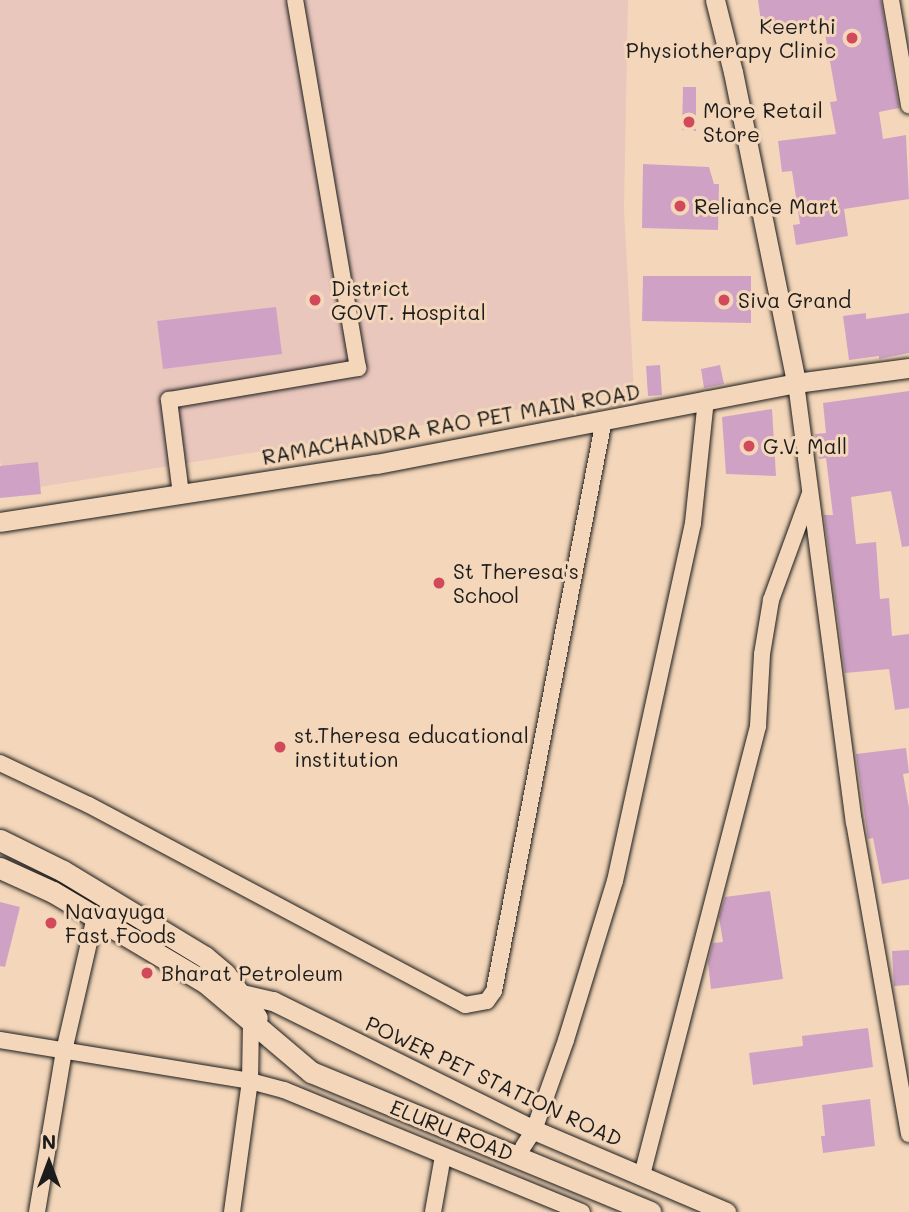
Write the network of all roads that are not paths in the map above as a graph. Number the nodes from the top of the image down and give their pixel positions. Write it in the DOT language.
graph roads {
  1 [pos="295,0"];
  2 [pos="715,0"];
  3 [pos="891,0"];
  4 [pos="909,106"];
  5 [pos="909,368"];
  6 [pos="796,383"];
  7 [pos="706,400"];
  8 [pos="604,420"];
  9 [pos="810,492"];
  10 [pos="181,494"];
  11 [pos="0,522"];
  12 [pos="0,763"];
  13 [pos="0,840"];
  14 [pos="0,868"];
  15 [pos="95,917"];
  16 [pos="212,975"];
  17 [pos="242,994"];
  18 [pos="258,1027"];
  19 [pos="0,1040"];
  20 [pos="64,1051"];
  21 [pos="250,1081"];
  22 [pos="909,1134"];
  23 [pos="528,1138"];
  24 [pos="443,1156"];
  25 [pos="642,1175"];
  26 [pos="37,1212"];
  27 [pos="232,1212"];
  28 [pos="433,1212"];
  29 [pos="582,1212"];
  30 [pos="650,1212"];
  31 [pos="726,1212"];
  1 -- 10 [label="street"];
  2 -- 6 [label="street"];
  3 -- 4 [label="street"];
  5 -- 6 [label="street, RAMACHANDRA RAO PET MAIN ROAD"];
  6 -- 7 [label="street, RAMACHANDRA RAO PET MAIN ROAD"];
  6 -- 9 [label="street"];
  7 -- 8 [label="street, RAMACHANDRA RAO PET MAIN ROAD"];
  7 -- 23 [label="street"];
  8 -- 10 [label="street, RAMACHANDRA RAO PET MAIN ROAD"];
  8 -- 12 [label="street"];
  9 -- 22 [label="street"];
  9 -- 25 [label="street"];
  10 -- 11 [label="street, RAMACHANDRA RAO PET MAIN ROAD"];
  13 -- 16 [label="main road, ELURU ROAD"];
  14 -- 15 [label="main road, ELURU ROAD"];
  15 -- 16 [label="main road, ELURU ROAD"];
  15 -- 20 [label="street"];
  16 -- 17 [label="main road, ELURU ROAD"];
  16 -- 18 [label="main road, ELURU ROAD"];
  17 -- 18 [label="main road, ELURU ROAD"];
  17 -- 23 [label="street, POWER PET STATION ROAD"];
  18 -- 21 [label="street"];
  18 -- 30 [label="main road, ELURU ROAD"];
  19 -- 20 [label="street"];
  20 -- 21 [label="street"];
  20 -- 26 [label="street"];
  21 -- 24 [label="street"];
  21 -- 27 [label="street"];
  23 -- 25 [label="street, POWER PET STATION ROAD"];
  24 -- 28 [label="street"];
  24 -- 29 [label="street"];
  25 -- 31 [label="street, POWER PET STATION ROAD"];
}
